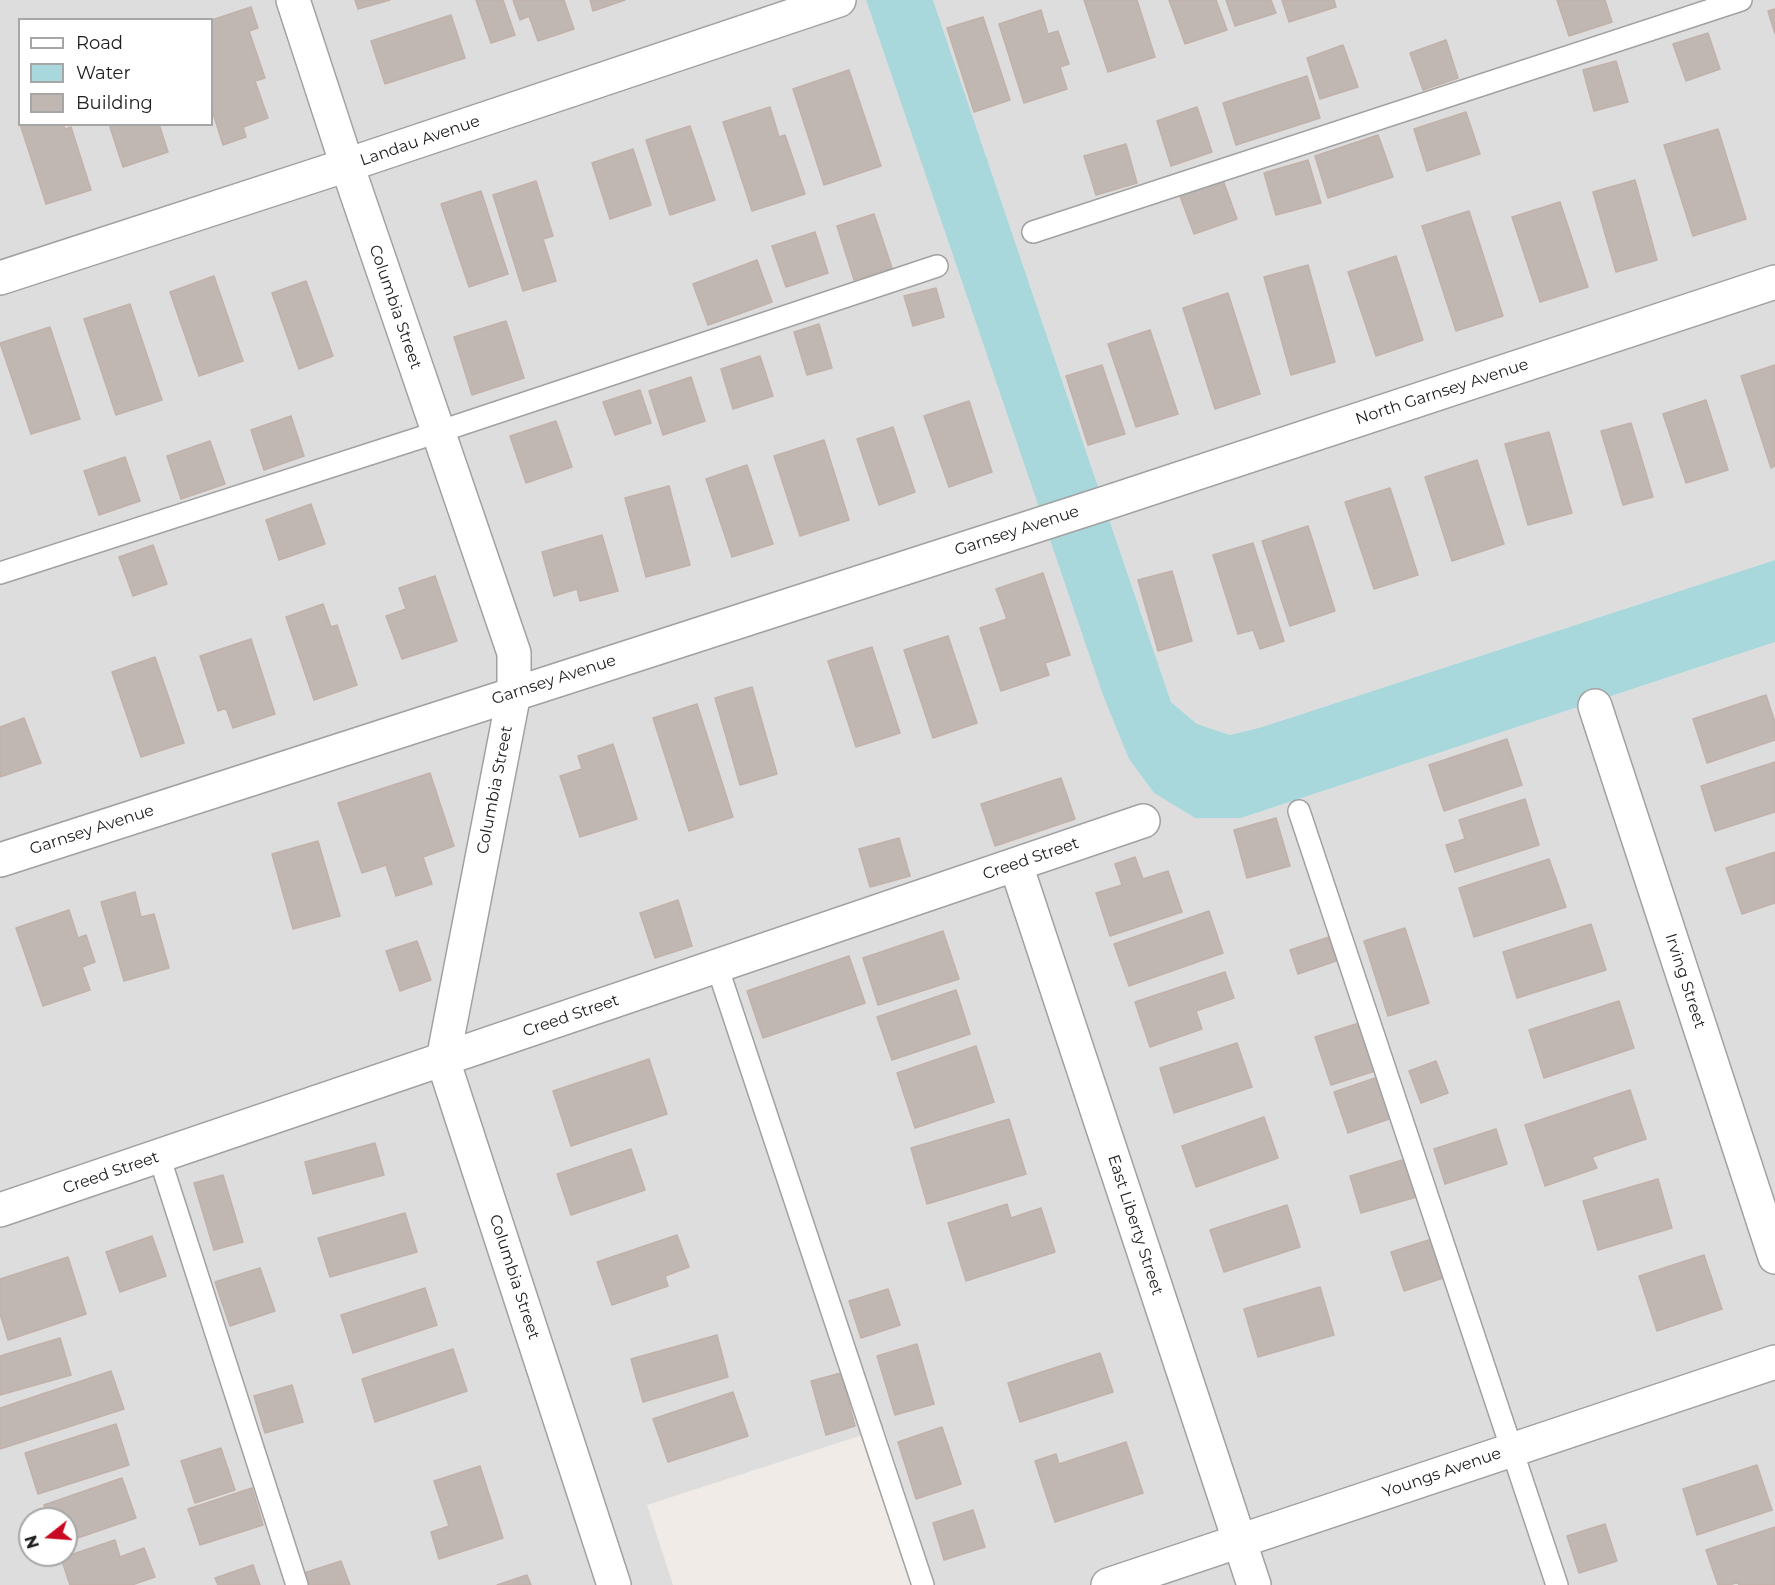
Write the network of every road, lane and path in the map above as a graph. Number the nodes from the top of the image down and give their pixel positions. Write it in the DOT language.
graph roads {
  1 [pos="293,0"];
  2 [pos="839,0"];
  3 [pos="1741,0"];
  4 [pos="347,165"];
  5 [pos="1033,232"];
  6 [pos="937,266"];
  7 [pos="0,278"];
  8 [pos="1775,282"];
  9 [pos="438,432"];
  10 [pos="1109,502"];
  11 [pos="0,573"];
  12 [pos="514,693"];
  13 [pos="1595,706"];
  14 [pos="1299,811"];
  15 [pos="1143,821"];
  16 [pos="0,860"];
  17 [pos="1016,865"];
  18 [pos="717,966"];
  19 [pos="442,1060"];
  20 [pos="159,1156"];
  21 [pos="0,1210"];
  22 [pos="1775,1257"];
  23 [pos="1775,1362"];
  24 [pos="1511,1450"];
  25 [pos="1239,1541"];
  26 [pos="297,1585"];
  27 [pos="614,1585"];
  28 [pos="923,1585"];
  29 [pos="1108,1585"];
  30 [pos="1254,1585"];
  31 [pos="1557,1585"];
  1 -- 4 [label="street, Columbia Street"];
  2 -- 4 [label="street, Landau Avenue"];
  3 -- 5 [label="lane"];
  4 -- 7 [label="street, Landau Avenue"];
  4 -- 9 [label="street, Columbia Street"];
  6 -- 9 [label="lane"];
  8 -- 10 [label="street, North Garnsey Avenue"];
  9 -- 11 [label="lane"];
  9 -- 12 [label="street, Columbia Street"];
  10 -- 12 [label="street, Garnsey Avenue"];
  12 -- 16 [label="street, Garnsey Avenue"];
  12 -- 19 [label="street, Columbia Street"];
  13 -- 22 [label="street, Irving Street"];
  14 -- 24 [label="lane"];
  15 -- 17 [label="street, Creed Street"];
  17 -- 18 [label="street, Creed Street"];
  17 -- 25 [label="street, East Liberty Street"];
  18 -- 19 [label="street, Creed Street"];
  18 -- 28 [label="lane"];
  19 -- 20 [label="street, Creed Street"];
  19 -- 27 [label="street, Columbia Street"];
  20 -- 21 [label="street, Creed Street"];
  20 -- 26 [label="lane"];
  23 -- 24 [label="street, Youngs Avenue"];
  24 -- 25 [label="street, Youngs Avenue"];
  24 -- 31 [label="lane"];
  25 -- 29 [label="street, Youngs Avenue"];
  25 -- 30 [label="street, East Liberty Street"];
}
